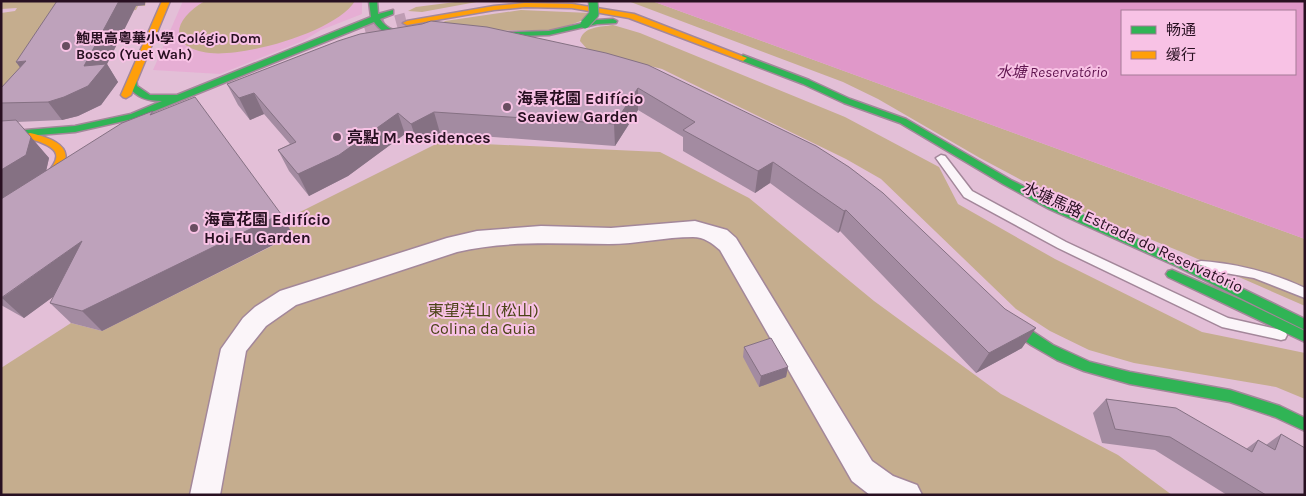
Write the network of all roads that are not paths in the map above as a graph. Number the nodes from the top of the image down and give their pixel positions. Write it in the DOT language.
graph roads {
  1 [pos="166,1"];
  2 [pos="373,1"];
  3 [pos="593,1"];
  4 [pos="619,1"];
  5 [pos="403,8"];
  6 [pos="379,16"];
  7 [pos="407,23"];
  8 [pos="584,24"];
  9 [pos="366,34"];
  10 [pos="573,40"];
  11 [pos="388,42"];
  12 [pos="534,46"];
  13 [pos="133,78"];
  14 [pos="198,97"];
  15 [pos="847,101"];
  16 [pos="903,121"];
  17 [pos="110,123"];
  18 [pos="1,136"];
  19 [pos="99,137"];
  20 [pos="937,156"];
  21 [pos="68,172"];
  22 [pos="964,172"];
  23 [pos="1180,263"];
  24 [pos="1159,269"];
  25 [pos="1305,293"];
  26 [pos="991,306"];
  27 [pos="1305,313"];
  28 [pos="1305,326"];
  29 [pos="1305,339"];
  30 [pos="1305,424"];
  31 [pos="205,495"];
  32 [pos="907,495"];
  1 -- 13 [label="main road"];
  2 -- 6 [label="main road"];
  3 -- 8 [label="main road, bridge"];
  4 -- 16 [label="main road"];
  5 -- 6 [label="main road"];
  6 -- 11 [label="main road"];
  6 -- 14 [label="main road"];
  7 -- 15 [label="main road, 水塘馬路 Estrada do Reservatório"];
  8 -- 10 [label="main road"];
  8 -- 12 [label="main road"];
  8 -- 15 [label="main road, 水塘馬路 Estrada do Reservatório"];
  9 -- 14 [label="main road"];
  13 -- 14 [label="main road"];
  13 -- 17 [label="main road"];
  14 -- 17 [label="main road"];
  15 -- 16 [label="main road, 水塘馬路 Estrada do Reservatório"];
  16 -- 23 [label="main road, 水塘馬路 Estrada do Reservatório"];
  17 -- 18 [label="main road"];
  17 -- 19 [label="main road"];
  18 -- 21 [label="main road"];
  20 -- 22 [label="main road"];
  20 -- 29 [label="lane"];
  23 -- 25 [label="lane"];
  23 -- 27 [label="main road, 水塘馬路 Estrada do Reservatório"];
  23 -- 28 [label="main road"];
  24 -- 29 [label="main road, 水塘馬路 Estrada do Reservatório"];
  26 -- 30 [label="main road"];
  31 -- 32 [label="street"];
}
